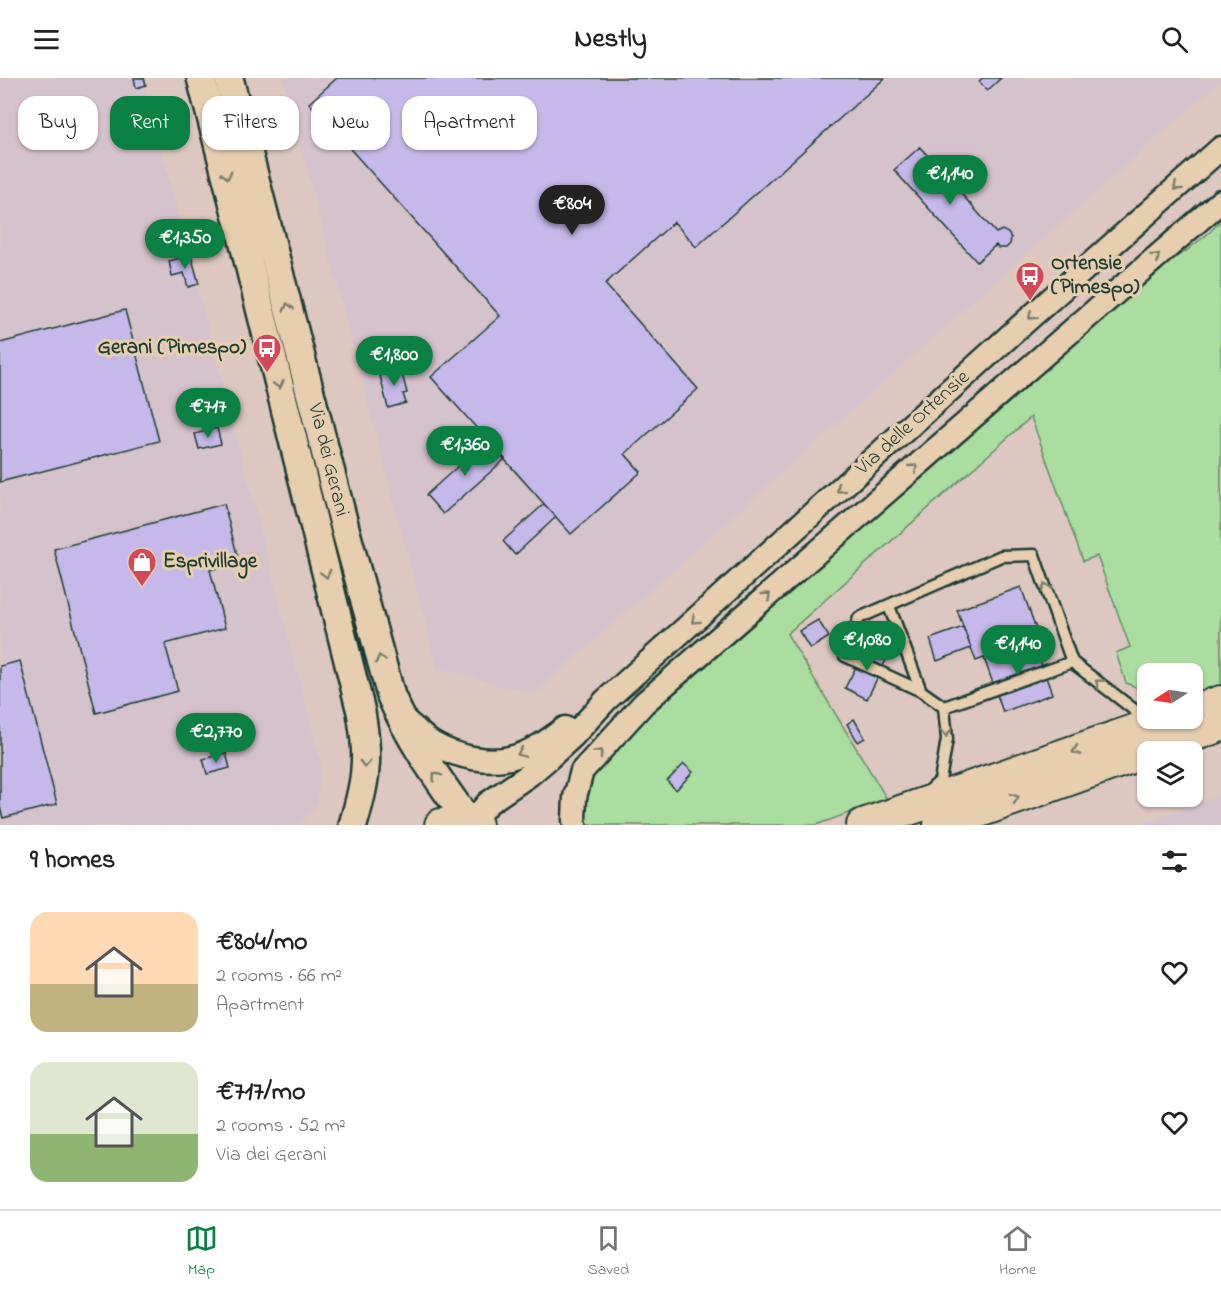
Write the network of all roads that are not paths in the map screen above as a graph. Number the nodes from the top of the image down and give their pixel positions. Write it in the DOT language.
graph roads {
  1 [pos="201,78"];
  2 [pos="229,78"];
  3 [pos="1221,148"];
  4 [pos="1221,201"];
  5 [pos="889,606"];
  6 [pos="1072,662"];
  7 [pos="921,691"];
  8 [pos="606,700"];
  9 [pos="1221,702"];
  10 [pos="944,707"];
  11 [pos="1203,708"];
  12 [pos="1137,712"];
  13 [pos="399,714"];
  14 [pos="1221,725"];
  15 [pos="1139,729"];
  16 [pos="908,809"];
  17 [pos="353,825"];
  18 [pos="462,825"];
  19 [pos="575,825"];
  20 [pos="863,825"];
  21 [pos="940,825"];
  1 -- 17 [label="street, Via dei Gerani, one-way"];
  13 -- 2 [label="street, Via dei Gerani, one-way"];
  3 -- 8 [label="street, Via delle Ortensie, one-way"];
  19 -- 4 [label="street, Via delle Ortensie, one-way"];
  6 -- 5 [label="lane, one-way"];
  5 -- 7 [label="lane"];
  5 -- 7 [label="lane"];
  6 -- 10 [label="lane"];
  12 -- 6 [label="lane, one-way"];
  7 -- 10 [label="lane"];
  8 -- 13 [label="street, one-way"];
  8 -- 18 [label="street"];
  9 -- 11 [label="main road"];
  10 -- 16 [label="lane, one-way"];
  18 -- 13 [label="street, Via dei Gerani, one-way"];
  21 -- 14 [label="main road, one-way"];
  15 -- 16 [label="main road, one-way"];
  16 -- 20 [label="main road"];
}
